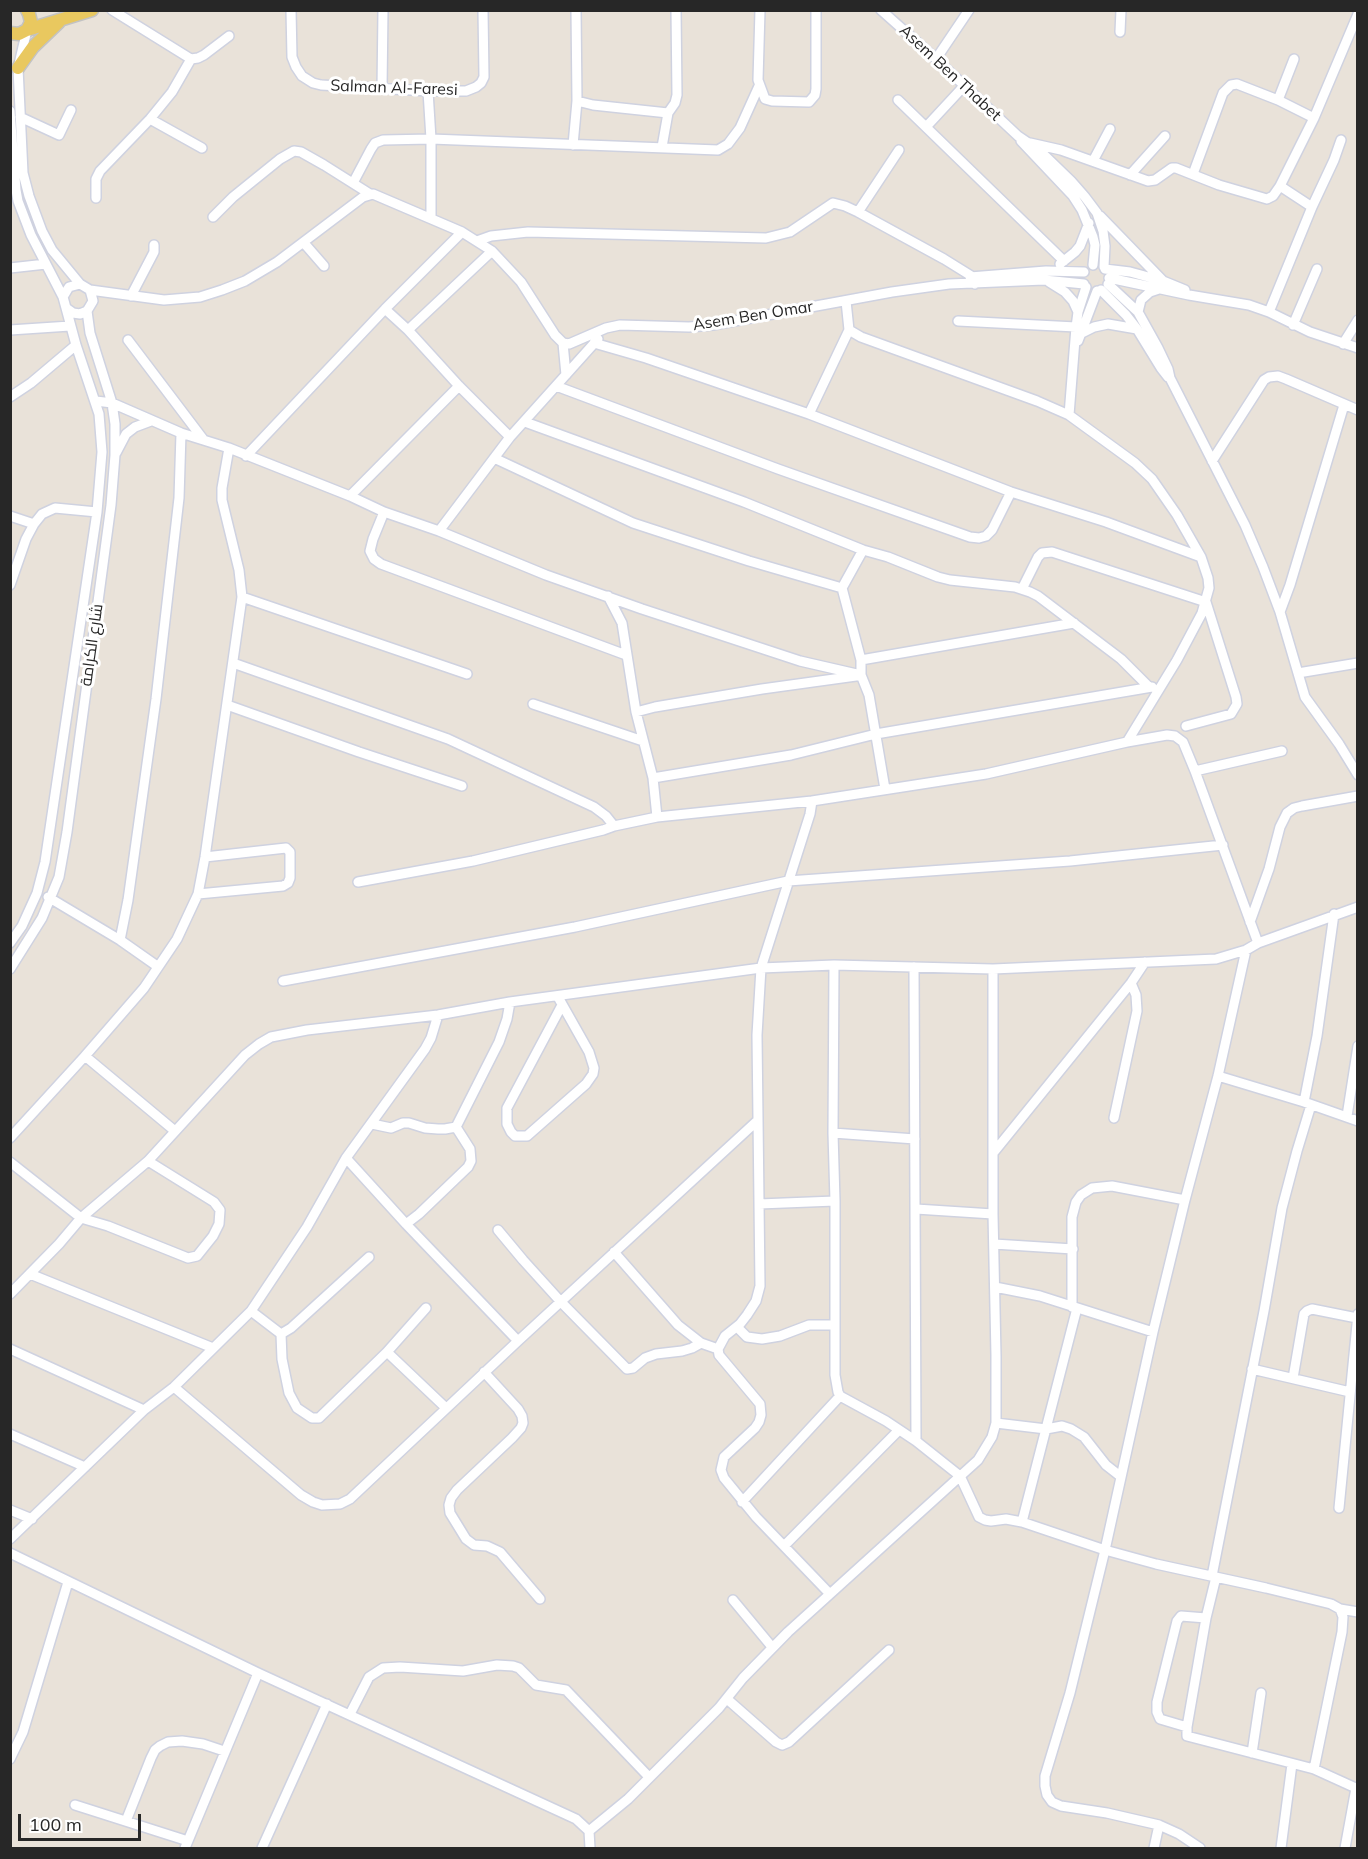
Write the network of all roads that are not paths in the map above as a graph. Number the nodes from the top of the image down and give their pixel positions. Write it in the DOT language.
graph roads {
  1 [pos="27,10"];
  2 [pos="92,10"];
  3 [pos="112,10"];
  4 [pos="291,10"];
  5 [pos="382,10"];
  6 [pos="483,10"];
  7 [pos="576,10"];
  8 [pos="676,10"];
  9 [pos="760,10"];
  10 [pos="816,10"];
  11 [pos="880,10"];
  12 [pos="969,10"];
  13 [pos="1121,10"];
  14 [pos="1358,14"];
  15 [pos="61,20"];
  16 [pos="27,30"];
  17 [pos="1120,32"];
  18 [pos="10,33"];
  19 [pos="229,36"];
  20 [pos="936,58"];
  21 [pos="191,59"];
  22 [pos="1294,59"];
  23 [pos="18,68"];
  24 [pos="759,86"];
  25 [pos="964,86"];
  26 [pos="382,88"];
  27 [pos="428,91"];
  28 [pos="898,100"];
  29 [pos="1278,100"];
  30 [pos="577,101"];
  31 [pos="71,110"];
  32 [pos="10,111"];
  33 [pos="668,112"];
  34 [pos="20,117"];
  35 [pos="1314,118"];
  36 [pos="150,119"];
  37 [pos="926,127"];
  38 [pos="1110,129"];
  39 [pos="11,133"];
  40 [pos="1018,136"];
  41 [pos="1165,136"];
  42 [pos="431,139"];
  43 [pos="1341,140"];
  44 [pos="1030,143"];
  45 [pos="573,145"];
  46 [pos="662,147"];
  47 [pos="202,148"];
  48 [pos="899,150"];
  49 [pos="1093,161"];
  50 [pos="1192,174"];
  51 [pos="1130,175"];
  52 [pos="353,183"];
  53 [pos="1280,186"];
  54 [pos="370,194"];
  55 [pos="96,198"];
  56 [pos="14,201"];
  57 [pos="1312,207"];
  58 [pos="858,212"];
  59 [pos="1097,213"];
  60 [pos="213,217"];
  61 [pos="431,218"];
  62 [pos="1089,224"];
  63 [pos="462,232"];
  64 [pos="477,241"];
  65 [pos="304,243"];
  66 [pos="154,245"];
  67 [pos="492,251"];
  68 [pos="1064,261"];
  69 [pos="46,264"];
  70 [pos="1093,265"];
  71 [pos="324,266"];
  72 [pos="10,268"];
  73 [pos="1317,269"];
  74 [pos="1084,272"];
  75 [pos="1045,275"];
  76 [pos="974,280"];
  77 [pos="1104,280"];
  78 [pos="80,284"];
  79 [pos="1162,285"];
  80 [pos="1085,286"];
  81 [pos="90,290"];
  82 [pos="119,294"];
  83 [pos="131,296"];
  84 [pos="63,297"];
  85 [pos="93,301"];
  86 [pos="846,302"];
  87 [pos="66,308"];
  88 [pos="385,309"];
  89 [pos="87,311"];
  90 [pos="1078,312"];
  91 [pos="1138,312"];
  92 [pos="1269,312"];
  93 [pos="1358,320"];
  94 [pos="958,321"];
  95 [pos="1293,325"];
  96 [pos="70,326"];
  97 [pos="606,328"];
  98 [pos="1137,329"];
  99 [pos="10,330"];
  100 [pos="408,330"];
  101 [pos="849,330"];
  102 [pos="1079,330"];
  103 [pos="128,340"];
  104 [pos="563,343"];
  105 [pos="594,343"];
  106 [pos="1343,344"];
  107 [pos="76,345"];
  108 [pos="1358,348"];
  109 [pos="566,375"];
  110 [pos="1170,378"];
  111 [pos="459,386"];
  112 [pos="556,386"];
  113 [pos="10,397"];
  114 [pos="96,401"];
  115 [pos="112,403"];
  116 [pos="1344,405"];
  117 [pos="1358,410"];
  118 [pos="809,414"];
  119 [pos="1069,415"];
  120 [pos="152,421"];
  121 [pos="525,422"];
  122 [pos="181,433"];
  123 [pos="510,437"];
  124 [pos="203,439"];
  125 [pos="228,448"];
  126 [pos="115,455"];
  127 [pos="246,456"];
  128 [pos="494,458"];
  129 [pos="1212,461"];
  130 [pos="1011,492"];
  131 [pos="350,496"];
  132 [pos="97,512"];
  133 [pos="384,512"];
  134 [pos="10,516"];
  135 [pos="34,524"];
  136 [pos="439,531"];
  137 [pos="863,550"];
  138 [pos="1201,557"];
  139 [pos="10,585"];
  140 [pos="842,588"];
  141 [pos="1022,589"];
  142 [pos="608,596"];
  143 [pos="242,597"];
  144 [pos="1206,602"];
  145 [pos="1280,612"];
  146 [pos="1074,623"];
  147 [pos="626,655"];
  148 [pos="861,660"];
  149 [pos="233,663"];
  150 [pos="1358,663"];
  151 [pos="1298,673"];
  152 [pos="467,674"];
  153 [pos="861,675"];
  154 [pos="1161,686"];
  155 [pos="1149,687"];
  156 [pos="533,704"];
  157 [pos="227,705"];
  158 [pos="636,712"];
  159 [pos="1186,726"];
  160 [pos="876,734"];
  161 [pos="643,741"];
  162 [pos="1127,742"];
  163 [pos="1282,751"];
  164 [pos="1195,771"];
  165 [pos="1358,775"];
  166 [pos="653,778"];
  167 [pos="462,786"];
  168 [pos="885,789"];
  169 [pos="1358,796"];
  170 [pos="812,801"];
  171 [pos="657,817"];
  172 [pos="614,826"];
  173 [pos="1223,845"];
  174 [pos="205,856"];
  175 [pos="788,881"];
  176 [pos="358,882"];
  177 [pos="37,893"];
  178 [pos="198,894"];
  179 [pos="50,899"];
  180 [pos="1358,907"];
  181 [pos="1334,914"];
  182 [pos="1250,921"];
  183 [pos="10,922"];
  184 [pos="22,926"];
  185 [pos="120,940"];
  186 [pos="10,943"];
  187 [pos="1258,944"];
  188 [pos="1246,950"];
  189 [pos="1145,962"];
  190 [pos="834,965"];
  191 [pos="157,966"];
  192 [pos="914,967"];
  193 [pos="760,968"];
  194 [pos="10,969"];
  195 [pos="993,969"];
  196 [pos="283,981"];
  197 [pos="1131,983"];
  198 [pos="560,1001"];
  199 [pos="510,1002"];
  200 [pos="438,1015"];
  201 [pos="1358,1046"];
  202 [pos="85,1056"];
  203 [pos="1218,1076"];
  204 [pos="1308,1104"];
  205 [pos="1347,1116"];
  206 [pos="1114,1118"];
  207 [pos="757,1121"];
  208 [pos="1358,1121"];
  209 [pos="372,1124"];
  210 [pos="456,1127"];
  211 [pos="175,1131"];
  212 [pos="833,1133"];
  213 [pos="10,1138"];
  214 [pos="915,1139"];
  215 [pos="994,1152"];
  216 [pos="346,1158"];
  217 [pos="148,1161"];
  218 [pos="10,1162"];
  219 [pos="1185,1200"];
  220 [pos="835,1201"];
  221 [pos="759,1204"];
  222 [pos="916,1209"];
  223 [pos="993,1214"];
  224 [pos="81,1218"];
  225 [pos="406,1224"];
  226 [pos="498,1230"];
  227 [pos="994,1244"];
  228 [pos="1073,1249"];
  229 [pos="614,1252"];
  230 [pos="369,1257"];
  231 [pos="30,1274"];
  232 [pos="995,1287"];
  233 [pos="10,1294"];
  234 [pos="561,1302"];
  235 [pos="426,1308"];
  236 [pos="1075,1308"];
  237 [pos="250,1311"];
  238 [pos="1357,1316"];
  239 [pos="835,1325"];
  240 [pos="737,1327"];
  241 [pos="1153,1332"];
  242 [pos="281,1334"];
  243 [pos="518,1341"];
  244 [pos="701,1343"];
  245 [pos="213,1348"];
  246 [pos="10,1349"];
  247 [pos="718,1349"];
  248 [pos="387,1352"];
  249 [pos="1252,1369"];
  250 [pos="484,1372"];
  251 [pos="1293,1378"];
  252 [pos="174,1387"];
  253 [pos="840,1396"];
  254 [pos="1350,1396"];
  255 [pos="446,1408"];
  256 [pos="1358,1408"];
  257 [pos="144,1410"];
  258 [pos="996,1423"];
  259 [pos="1046,1428"];
  260 [pos="899,1430"];
  261 [pos="10,1434"];
  262 [pos="916,1441"];
  263 [pos="85,1467"];
  264 [pos="960,1476"];
  265 [pos="1120,1476"];
  266 [pos="742,1502"];
  267 [pos="1339,1508"];
  268 [pos="10,1510"];
  269 [pos="32,1519"];
  270 [pos="1022,1522"];
  271 [pos="10,1539"];
  272 [pos="784,1546"];
  273 [pos="1105,1550"];
  274 [pos="10,1553"];
  275 [pos="1214,1576"];
  276 [pos="68,1582"];
  277 [pos="829,1593"];
  278 [pos="540,1599"];
  279 [pos="733,1600"];
  280 [pos="1340,1610"];
  281 [pos="1358,1612"];
  282 [pos="1206,1618"];
  283 [pos="772,1647"];
  284 [pos="889,1650"];
  285 [pos="258,1673"];
  286 [pos="1261,1693"];
  287 [pos="727,1699"];
  288 [pos="327,1704"];
  289 [pos="350,1714"];
  290 [pos="1186,1727"];
  291 [pos="224,1751"];
  292 [pos="1252,1753"];
  293 [pos="10,1759"];
  294 [pos="1292,1764"];
  295 [pos="1314,1769"];
  296 [pos="649,1777"];
  297 [pos="1357,1788"];
  298 [pos="75,1805"];
  299 [pos="126,1821"];
  300 [pos="1158,1825"];
  301 [pos="589,1832"];
  302 [pos="186,1845"];
  303 [pos="262,1848"];
  304 [pos="590,1848"];
  305 [pos="1154,1848"];
  306 [pos="1200,1848"];
  307 [pos="1281,1848"];
  308 [pos="1345,1848"];
  1 -- 16 [label="main road"];
  2 -- 15 [label="main road"];
  3 -- 21 [label="street"];
  4 -- 26 [label="street, Salman Al-Faresi"];
  5 -- 26 [label="street"];
  6 -- 27 [label="street, Salman Al-Faresi"];
  7 -- 30 [label="street"];
  8 -- 33 [label="street"];
  9 -- 24 [label="street"];
  10 -- 24 [label="street"];
  11 -- 20 [label="street, Asem Ben Thabet"];
  12 -- 20 [label="street"];
  13 -- 17 [label="street"];
  14 -- 35 [label="street"];
  15 -- 16 [label="main road"];
  15 -- 23 [label="main road"];
  16 -- 18 [label="main road"];
  16 -- 23 [label="street"];
  19 -- 21 [label="street"];
  20 -- 25 [label="street, Asem Ben Thabet"];
  21 -- 36 [label="street"];
  22 -- 29 [label="street"];
  23 -- 34 [label="street"];
  24 -- 46 [label="street"];
  25 -- 37 [label="street"];
  25 -- 40 [label="street, Asem Ben Thabet"];
  26 -- 27 [label="street, Salman Al-Faresi"];
  27 -- 42 [label="street"];
  28 -- 37 [label="street"];
  29 -- 35 [label="street"];
  29 -- 50 [label="street"];
  30 -- 33 [label="street"];
  30 -- 45 [label="street"];
  31 -- 34 [label="street"];
  32 -- 39 [label="street"];
  33 -- 46 [label="street"];
  34 -- 78 [label="street"];
  35 -- 53 [label="street"];
  36 -- 47 [label="street"];
  36 -- 55 [label="street"];
  37 -- 68 [label="street"];
  38 -- 49 [label="street"];
  39 -- 56 [label="street"];
  40 -- 44 [label="street"];
  40 -- 62 [label="street"];
  41 -- 51 [label="street"];
  42 -- 45 [label="street"];
  42 -- 52 [label="street"];
  42 -- 61 [label="street"];
  43 -- 57 [label="street"];
  44 -- 49 [label="street"];
  44 -- 59 [label="street"];
  45 -- 46 [label="street"];
  48 -- 58 [label="street"];
  49 -- 51 [label="street"];
  50 -- 51 [label="street"];
  50 -- 53 [label="street"];
  52 -- 54 [label="street"];
  52 -- 60 [label="street"];
  53 -- 57 [label="street"];
  54 -- 61 [label="street"];
  54 -- 65 [label="street"];
  56 -- 69 [label="street"];
  57 -- 92 [label="street"];
  58 -- 64 [label="street"];
  58 -- 76 [label="street"];
  59 -- 77 [label="street"];
  59 -- 79 [label="street"];
  61 -- 63 [label="street"];
  62 -- 68 [label="street"];
  62 -- 70 [label="street"];
  63 -- 64 [label="street"];
  63 -- 88 [label="street"];
  64 -- 67 [label="street"];
  65 -- 71 [label="street"];
  65 -- 83 [label="street"];
  66 -- 83 [label="street"];
  67 -- 100 [label="street"];
  67 -- 104 [label="street"];
  68 -- 75 [label="street"];
  69 -- 72 [label="street"];
  69 -- 84 [label="street"];
  70 -- 74 [label="street"];
  70 -- 77 [label="street"];
  73 -- 95 [label="street"];
  74 -- 75 [label="street"];
  74 -- 80 [label="street"];
  75 -- 76 [label="street, Asem Ben Omar"];
  75 -- 80 [label="street"];
  75 -- 90 [label="street"];
  76 -- 86 [label="street, Asem Ben Omar"];
  77 -- 79 [label="street"];
  77 -- 80 [label="street"];
  77 -- 91 [label="street"];
  77 -- 98 [label="street"];
  77 -- 102 [label="street"];
  78 -- 81 [label="street"];
  78 -- 84 [label="street"];
  79 -- 91 [label="street"];
  79 -- 92 [label="street"];
  80 -- 90 [label="street"];
  81 -- 82 [label="street"];
  81 -- 85 [label="street"];
  82 -- 83 [label="street"];
  82 -- 85 [label="street"];
  84 -- 87 [label="street"];
  85 -- 89 [label="street"];
  86 -- 97 [label="street, Asem Ben Omar"];
  86 -- 101 [label="street"];
  87 -- 89 [label="street"];
  87 -- 96 [label="street, شارع الكرامة"];
  88 -- 100 [label="street"];
  88 -- 127 [label="street"];
  89 -- 115 [label="street, شارع الكرامة"];
  90 -- 102 [label="street"];
  91 -- 110 [label="street"];
  92 -- 95 [label="street"];
  93 -- 106 [label="street"];
  94 -- 102 [label="street"];
  95 -- 106 [label="street"];
  96 -- 99 [label="street"];
  96 -- 107 [label="street, شارع الكرامة"];
  97 -- 104 [label="street, Asem Ben Omar"];
  97 -- 105 [label="street"];
  98 -- 102 [label="street"];
  98 -- 110 [label="street"];
  100 -- 111 [label="street"];
  101 -- 118 [label="street"];
  101 -- 119 [label="street"];
  102 -- 119 [label="street"];
  103 -- 124 [label="street"];
  104 -- 109 [label="street"];
  105 -- 109 [label="street"];
  105 -- 118 [label="street"];
  106 -- 108 [label="street"];
  107 -- 113 [label="street"];
  107 -- 114 [label="street, شارع الكرامة"];
  109 -- 112 [label="street"];
  110 -- 129 [label="street"];
  111 -- 123 [label="street"];
  111 -- 131 [label="street"];
  112 -- 121 [label="street"];
  112 -- 130 [label="street"];
  114 -- 115 [label="street"];
  114 -- 132 [label="street, شارع الكرامة"];
  115 -- 120 [label="street"];
  115 -- 126 [label="street, شارع الكرامة"];
  116 -- 117 [label="street"];
  116 -- 129 [label="street"];
  116 -- 145 [label="street"];
  118 -- 130 [label="street"];
  119 -- 138 [label="street"];
  120 -- 122 [label="street"];
  120 -- 126 [label="street"];
  121 -- 123 [label="street"];
  121 -- 137 [label="street"];
  122 -- 124 [label="street"];
  122 -- 185 [label="street"];
  123 -- 128 [label="street"];
  124 -- 125 [label="street"];
  125 -- 127 [label="street"];
  125 -- 143 [label="street"];
  126 -- 179 [label="street, شارع الكرامة"];
  127 -- 131 [label="street"];
  128 -- 136 [label="street"];
  128 -- 140 [label="street"];
  129 -- 145 [label="street"];
  130 -- 138 [label="street"];
  131 -- 133 [label="street"];
  132 -- 135 [label="street"];
  132 -- 177 [label="street, شارع الكرامة"];
  133 -- 136 [label="street"];
  133 -- 147 [label="street"];
  134 -- 135 [label="street"];
  135 -- 139 [label="street"];
  136 -- 142 [label="street"];
  137 -- 140 [label="street"];
  137 -- 141 [label="street"];
  138 -- 144 [label="street"];
  140 -- 148 [label="street"];
  141 -- 144 [label="street"];
  141 -- 146 [label="street"];
  142 -- 147 [label="street"];
  142 -- 153 [label="street"];
  143 -- 149 [label="street"];
  143 -- 152 [label="street"];
  144 -- 154 [label="street"];
  144 -- 159 [label="street"];
  145 -- 151 [label="street"];
  146 -- 148 [label="street"];
  146 -- 155 [label="street"];
  147 -- 158 [label="street"];
  148 -- 153 [label="street"];
  149 -- 157 [label="street"];
  149 -- 172 [label="street"];
  150 -- 151 [label="street"];
  151 -- 165 [label="street"];
  153 -- 158 [label="street"];
  153 -- 160 [label="street"];
  154 -- 155 [label="street"];
  154 -- 162 [label="street"];
  155 -- 160 [label="street"];
  156 -- 161 [label="street"];
  157 -- 167 [label="street"];
  157 -- 174 [label="street"];
  158 -- 161 [label="street"];
  160 -- 166 [label="street"];
  160 -- 168 [label="street"];
  161 -- 166 [label="street"];
  162 -- 164 [label="street"];
  162 -- 168 [label="street"];
  163 -- 164 [label="street"];
  164 -- 173 [label="street"];
  166 -- 171 [label="street"];
  168 -- 170 [label="street"];
  169 -- 182 [label="street"];
  170 -- 171 [label="street"];
  170 -- 175 [label="street"];
  171 -- 172 [label="street"];
  172 -- 176 [label="street"];
  173 -- 175 [label="street"];
  173 -- 182 [label="street"];
  174 -- 178 [label="street"];
  174 -- 178 [label="street"];
  175 -- 193 [label="street"];
  175 -- 196 [label="street"];
  177 -- 179 [label="street"];
  177 -- 184 [label="street, شارع الكرامة"];
  178 -- 191 [label="street"];
  179 -- 185 [label="street"];
  179 -- 194 [label="street, شارع الكرامة"];
  180 -- 181 [label="street"];
  181 -- 187 [label="street"];
  181 -- 204 [label="street"];
  182 -- 187 [label="street"];
  183 -- 184 [label="street"];
  184 -- 186 [label="street, شارع الكرامة"];
  185 -- 191 [label="street"];
  187 -- 188 [label="street"];
  188 -- 189 [label="street"];
  188 -- 203 [label="street"];
  189 -- 195 [label="street"];
  189 -- 197 [label="street"];
  190 -- 192 [label="street"];
  190 -- 193 [label="street"];
  190 -- 212 [label="street"];
  191 -- 202 [label="street"];
  192 -- 195 [label="street"];
  192 -- 214 [label="street"];
  193 -- 198 [label="street"];
  193 -- 207 [label="street"];
  195 -- 215 [label="street"];
  197 -- 206 [label="street"];
  197 -- 215 [label="street"];
  198 -- 198 [label="street"];
  198 -- 199 [label="street"];
  199 -- 200 [label="street"];
  199 -- 210 [label="street"];
  200 -- 209 [label="street"];
  200 -- 211 [label="street"];
  201 -- 205 [label="street"];
  202 -- 211 [label="street"];
  202 -- 213 [label="street"];
  203 -- 204 [label="street"];
  203 -- 219 [label="street"];
  204 -- 205 [label="street"];
  204 -- 249 [label="street"];
  205 -- 208 [label="street"];
  207 -- 221 [label="street"];
  207 -- 229 [label="street"];
  209 -- 210 [label="street"];
  209 -- 216 [label="street"];
  210 -- 225 [label="street"];
  211 -- 217 [label="street"];
  212 -- 214 [label="street"];
  212 -- 220 [label="street"];
  214 -- 222 [label="street"];
  215 -- 223 [label="street"];
  216 -- 225 [label="street"];
  216 -- 237 [label="street"];
  217 -- 224 [label="street"];
  217 -- 224 [label="street"];
  218 -- 224 [label="street"];
  219 -- 228 [label="street"];
  219 -- 241 [label="street"];
  220 -- 221 [label="street"];
  220 -- 239 [label="street"];
  221 -- 240 [label="street"];
  222 -- 223 [label="street"];
  222 -- 262 [label="street"];
  223 -- 227 [label="street"];
  224 -- 231 [label="street"];
  225 -- 243 [label="street"];
  226 -- 234 [label="street"];
  227 -- 228 [label="street"];
  227 -- 232 [label="street"];
  228 -- 236 [label="street"];
  229 -- 234 [label="street"];
  229 -- 244 [label="street"];
  230 -- 242 [label="street"];
  231 -- 233 [label="street"];
  231 -- 245 [label="street"];
  232 -- 236 [label="street"];
  232 -- 258 [label="street"];
  234 -- 243 [label="street"];
  234 -- 244 [label="street"];
  235 -- 248 [label="street"];
  236 -- 241 [label="street"];
  236 -- 259 [label="street"];
  237 -- 242 [label="street"];
  237 -- 245 [label="street"];
  238 -- 251 [label="street"];
  238 -- 254 [label="street"];
  239 -- 240 [label="street"];
  239 -- 253 [label="street"];
  240 -- 247 [label="street"];
  241 -- 265 [label="street"];
  242 -- 248 [label="street"];
  243 -- 250 [label="street"];
  244 -- 247 [label="street"];
  245 -- 252 [label="street"];
  246 -- 257 [label="street"];
  247 -- 266 [label="street"];
  248 -- 255 [label="street"];
  249 -- 251 [label="street"];
  249 -- 275 [label="street"];
  250 -- 255 [label="street"];
  250 -- 278 [label="street"];
  251 -- 254 [label="street"];
  252 -- 255 [label="street"];
  252 -- 257 [label="street"];
  253 -- 260 [label="street"];
  253 -- 266 [label="street"];
  254 -- 256 [label="street"];
  254 -- 267 [label="street"];
  257 -- 263 [label="street"];
  258 -- 259 [label="street"];
  258 -- 264 [label="street"];
  259 -- 265 [label="street"];
  259 -- 270 [label="street"];
  260 -- 262 [label="street"];
  260 -- 272 [label="street"];
  261 -- 263 [label="street"];
  262 -- 264 [label="street"];
  263 -- 269 [label="street"];
  264 -- 270 [label="street"];
  264 -- 277 [label="street"];
  265 -- 273 [label="street"];
  266 -- 272 [label="street"];
  268 -- 269 [label="street"];
  269 -- 271 [label="street"];
  270 -- 273 [label="street"];
  272 -- 277 [label="street"];
  273 -- 275 [label="street"];
  273 -- 300 [label="street"];
  274 -- 276 [label="street"];
  275 -- 280 [label="street"];
  275 -- 282 [label="street"];
  276 -- 285 [label="street"];
  276 -- 293 [label="street"];
  277 -- 283 [label="street"];
  279 -- 283 [label="street"];
  280 -- 281 [label="street"];
  280 -- 295 [label="street"];
  282 -- 290 [label="street"];
  282 -- 290 [label="street"];
  283 -- 287 [label="street"];
  284 -- 287 [label="street"];
  285 -- 288 [label="street"];
  285 -- 291 [label="street"];
  286 -- 292 [label="street"];
  287 -- 296 [label="street"];
  288 -- 289 [label="street"];
  288 -- 303 [label="street"];
  289 -- 296 [label="street"];
  289 -- 301 [label="street"];
  290 -- 292 [label="street"];
  291 -- 299 [label="street"];
  291 -- 302 [label="street"];
  292 -- 294 [label="street"];
  294 -- 295 [label="street"];
  294 -- 307 [label="street"];
  295 -- 297 [label="street"];
  296 -- 301 [label="street"];
  297 -- 308 [label="street"];
  298 -- 299 [label="street"];
  299 -- 302 [label="street"];
  300 -- 305 [label="street"];
  300 -- 306 [label="street"];
  301 -- 304 [label="street"];
}
